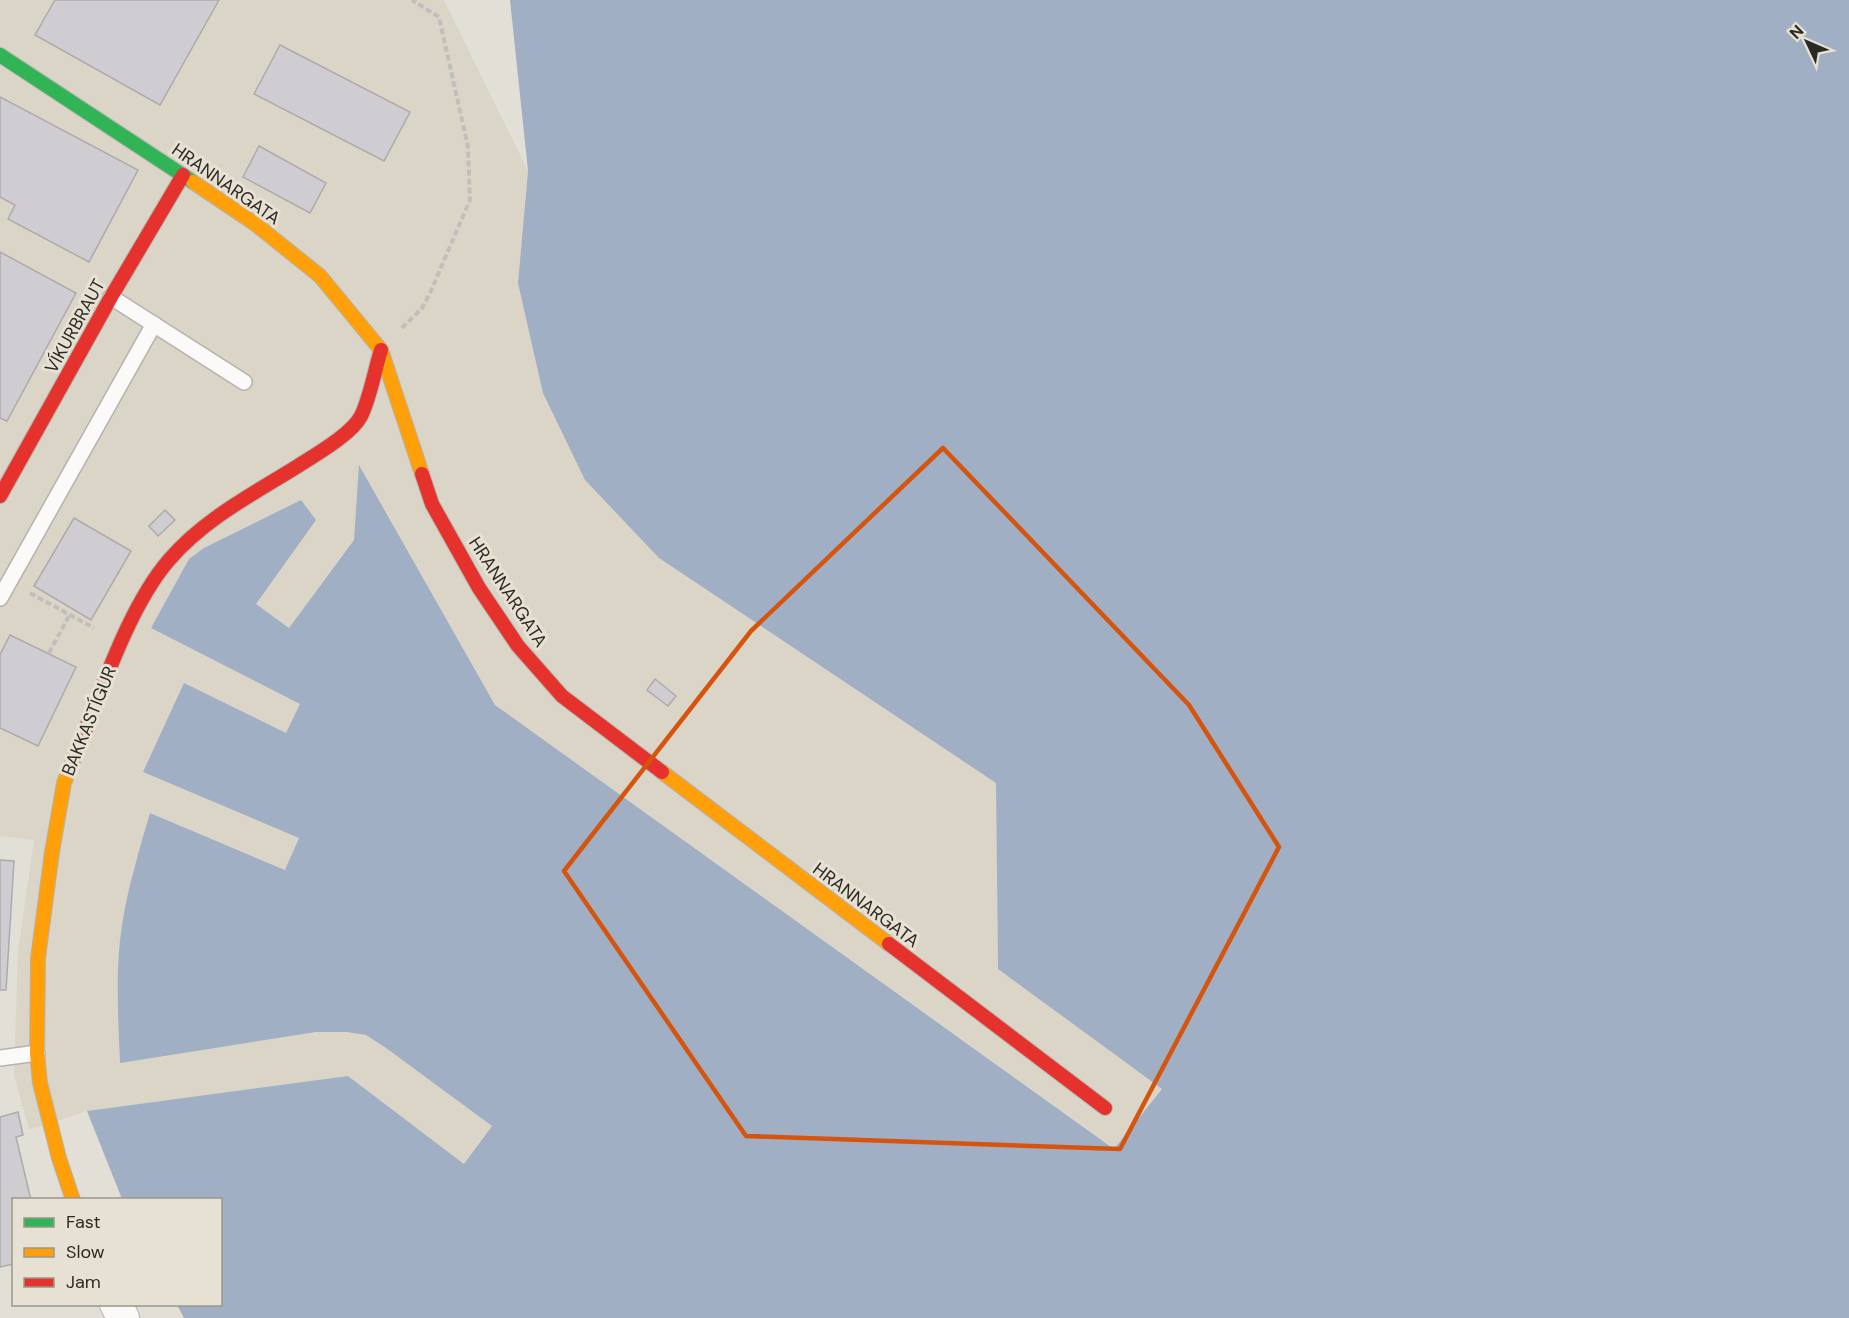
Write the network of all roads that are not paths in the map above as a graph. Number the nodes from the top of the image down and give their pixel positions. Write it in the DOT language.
graph roads {
  1 [pos="0,55"];
  2 [pos="183,175"];
  3 [pos="111,297"];
  4 [pos="154,324"];
  5 [pos="381,350"];
  6 [pos="244,382"];
  7 [pos="0,496"];
  8 [pos="0,598"];
  9 [pos="37,1053"];
  10 [pos="0,1058"];
  11 [pos="1105,1108"];
  12 [pos="73,1198"];
  1 -- 2 [label="street, HRANNARGATA"];
  2 -- 3 [label="street, VÍKURBRAUT"];
  2 -- 5 [label="street, HRANNARGATA"];
  3 -- 4 [label="lane"];
  3 -- 7 [label="street, VÍKURBRAUT"];
  4 -- 6 [label="lane"];
  4 -- 8 [label="lane"];
  5 -- 9 [label="street, BAKKASTÍGUR"];
  5 -- 11 [label="street, HRANNARGATA"];
  9 -- 10 [label="lane"];
  9 -- 12 [label="street, BAKKASTÍGUR"];
}
